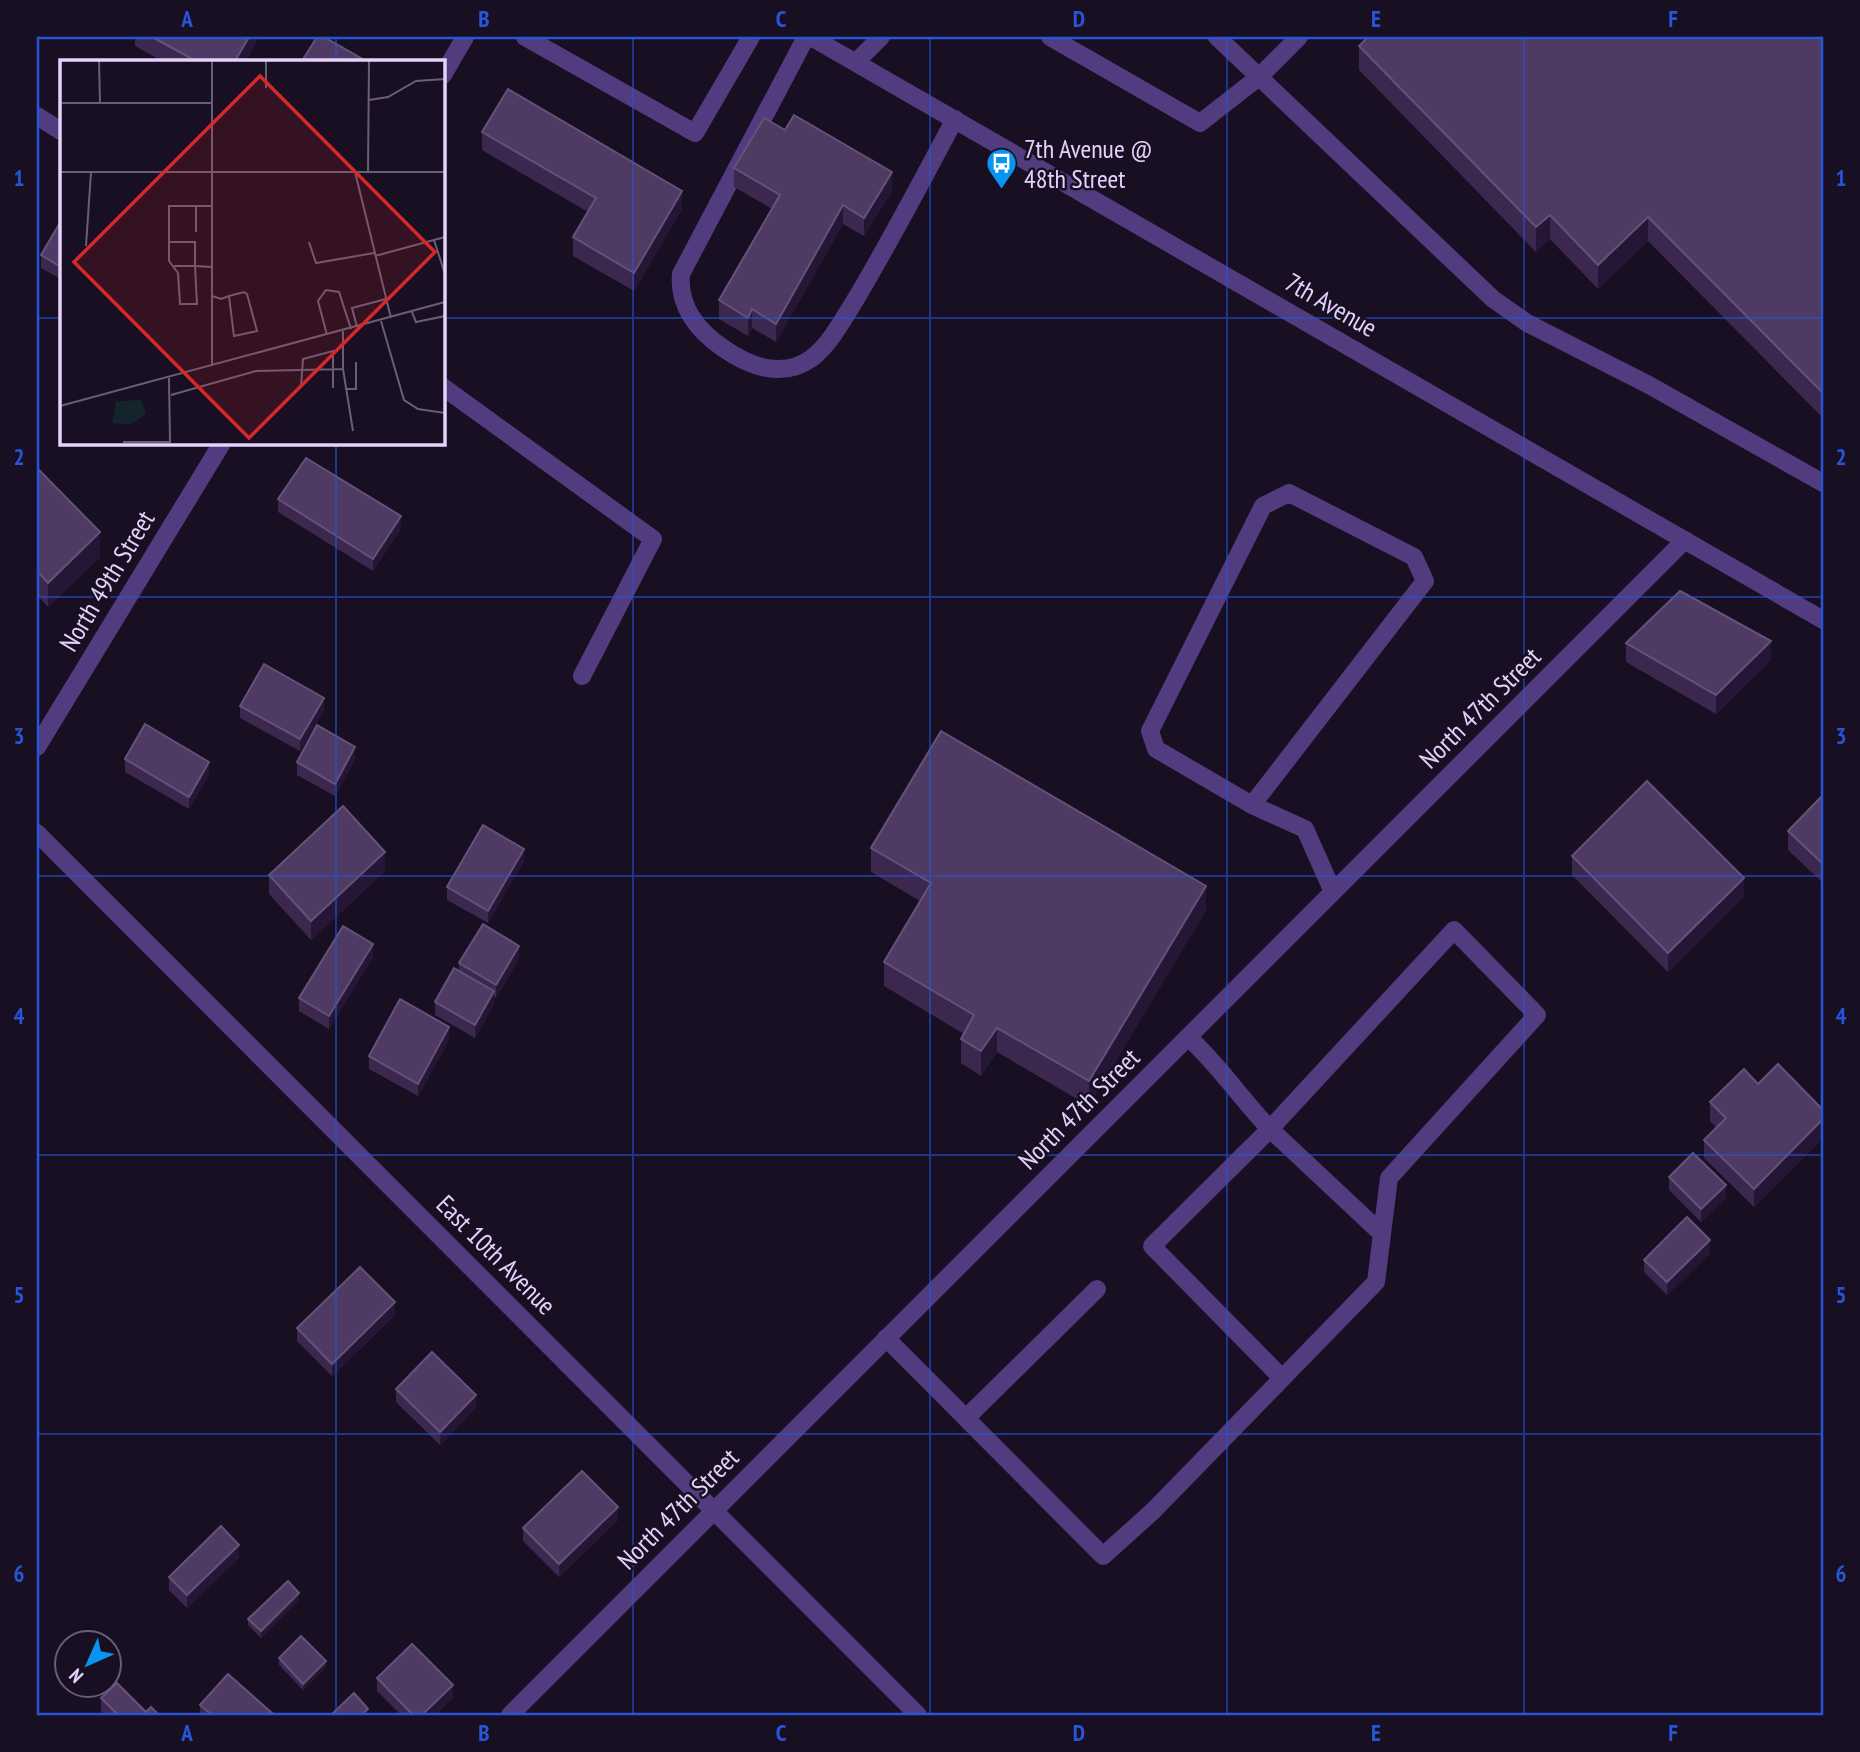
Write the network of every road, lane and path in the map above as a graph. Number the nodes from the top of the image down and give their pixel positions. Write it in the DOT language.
graph roads {
  1 [pos="466,37"];
  2 [pos="525,37"];
  3 [pos="751,37"];
  4 [pos="809,37"];
  5 [pos="881,37"];
  6 [pos="1217,37"];
  7 [pos="1299,37"];
  8 [pos="1058,39"];
  9 [pos="856,62"];
  10 [pos="444,73"];
  11 [pos="1259,77"];
  12 [pos="37,116"];
  13 [pos="955,119"];
  14 [pos="60,130"];
  15 [pos="444,388"];
  16 [pos="221,444"];
  17 [pos="1823,483"];
  18 [pos="1685,540"];
  19 [pos="1823,620"];
  20 [pos="582,676"];
  21 [pos="37,747"];
  22 [pos="1252,805"];
  23 [pos="37,833"];
  24 [pos="1333,892"];
  25 [pos="1188,1037"];
  26 [pos="1270,1129"];
  27 [pos="1381,1234"];
  28 [pos="1097,1289"];
  29 [pos="886,1338"];
  30 [pos="1282,1378"];
  31 [pos="966,1418"];
  32 [pos="714,1510"];
  33 [pos="510,1715"];
  34 [pos="918,1715"];
  1 -- 10 [label="street"];
  2 -- 3 [label="street"];
  4 -- 9 [label="street, 7th Avenue"];
  4 -- 13 [label="street"];
  5 -- 9 [label="street"];
  6 -- 11 [label="street"];
  7 -- 11 [label="street"];
  8 -- 11 [label="street"];
  9 -- 13 [label="street, 7th Avenue"];
  11 -- 17 [label="street"];
  12 -- 14 [label="street"];
  13 -- 18 [label="street, 7th Avenue"];
  15 -- 20 [label="street"];
  16 -- 21 [label="street, North 49th Street"];
  18 -- 19 [label="street, 7th Avenue"];
  18 -- 24 [label="street, North 47th Street"];
  22 -- 22 [label="street"];
  22 -- 24 [label="street"];
  23 -- 32 [label="street, East 10th Avenue"];
  24 -- 25 [label="street, North 47th Street"];
  25 -- 26 [label="street"];
  25 -- 29 [label="street, North 47th Street"];
  26 -- 27 [label="street"];
  26 -- 27 [label="street"];
  26 -- 30 [label="street"];
  27 -- 30 [label="street"];
  28 -- 31 [label="street"];
  29 -- 31 [label="street"];
  29 -- 32 [label="street, North 47th Street"];
  30 -- 31 [label="street"];
  32 -- 33 [label="street, North 47th Street"];
  32 -- 34 [label="street, East 10th Avenue"];
}
